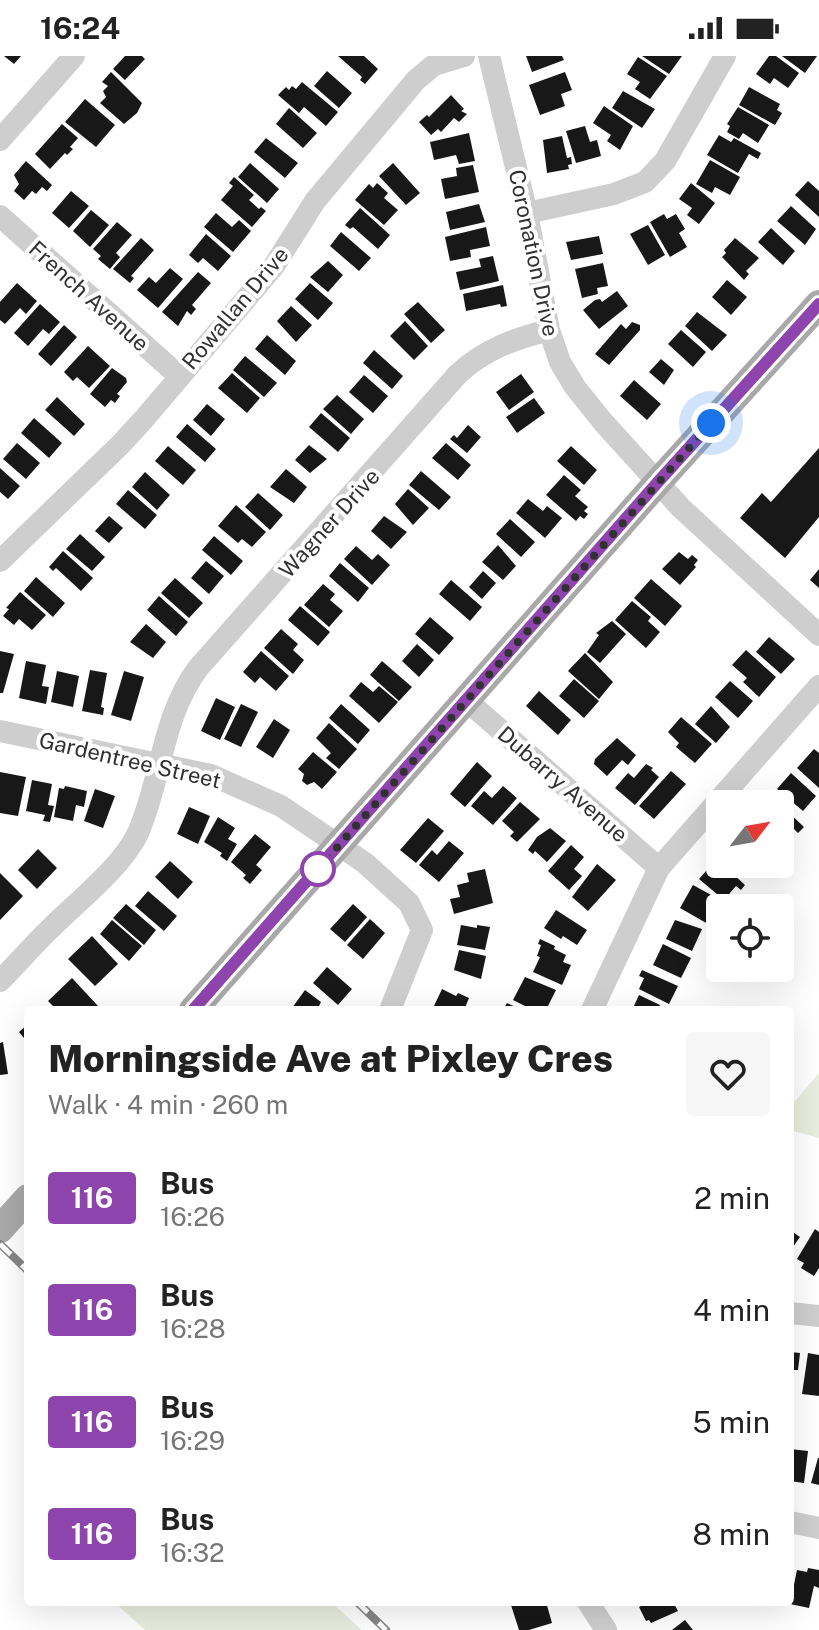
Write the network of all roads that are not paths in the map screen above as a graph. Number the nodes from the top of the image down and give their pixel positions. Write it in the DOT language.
graph roads {
  1 [pos="74,56"];
  2 [pos="464,56"];
  3 [pos="489,56"];
  4 [pos="725,56"];
  5 [pos="0,140"];
  6 [pos="527,213"];
  7 [pos="0,216"];
  8 [pos="819,304"];
  9 [pos="549,330"];
  10 [pos="179,376"];
  11 [pos="658,482"];
  12 [pos="0,561"];
  13 [pos="819,635"];
  14 [pos="819,686"];
  15 [pos="467,701"];
  16 [pos="0,731"];
  17 [pos="160,764"];
  18 [pos="339,845"];
  19 [pos="659,868"];
  20 [pos="0,981"];
  21 [pos="197,1006"];
  22 [pos="392,1006"];
  23 [pos="594,1006"];
  24 [pos="24,1202"];
  25 [pos="0,1229"];
  26 [pos="794,1313"];
  27 [pos="819,1316"];
  28 [pos="794,1523"];
  29 [pos="819,1528"];
  30 [pos="591,1606"];
  31 [pos="606,1630"];
  1 -- 5 [label="street"];
  2 -- 10 [label="street, Rowallan Drive"];
  3 -- 6 [label="street, Coronation Drive"];
  4 -- 6 [label="street"];
  6 -- 9 [label="street, Coronation Drive"];
  7 -- 10 [label="street, French Avenue"];
  8 -- 11 [label="main road"];
  9 -- 11 [label="street, Coronation Drive"];
  9 -- 17 [label="street, Wagner Drive"];
  10 -- 12 [label="street, Rowallan Drive"];
  11 -- 13 [label="street, Coronation Drive"];
  11 -- 15 [label="main road"];
  14 -- 19 [label="street"];
  15 -- 18 [label="main road"];
  15 -- 19 [label="street, Dubarry Avenue"];
  16 -- 17 [label="street, Gardentree Street"];
  17 -- 18 [label="street, Gardentree Street"];
  17 -- 20 [label="street, Wagner Drive"];
  18 -- 21 [label="main road"];
  18 -- 22 [label="street, Gardentree Street"];
  19 -- 23 [label="street"];
  24 -- 25 [label="main road"];
  26 -- 27 [label="street"];
  28 -- 29 [label="street"];
  30 -- 31 [label="street"];
}
